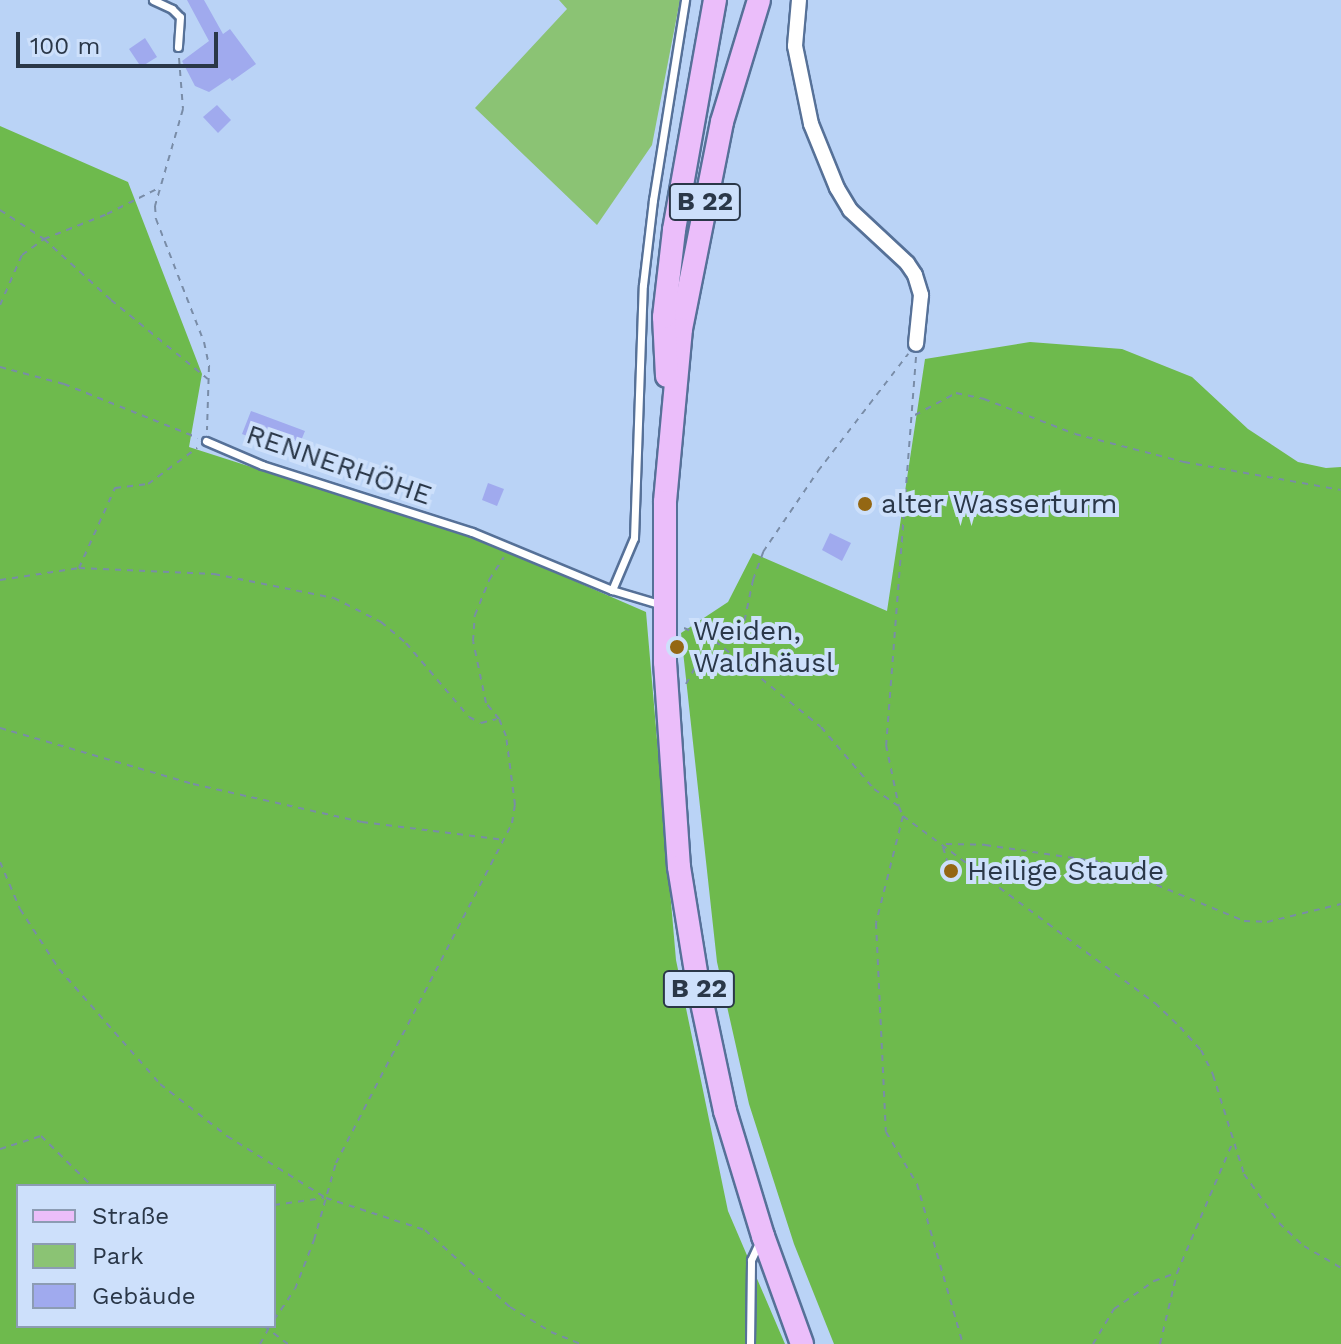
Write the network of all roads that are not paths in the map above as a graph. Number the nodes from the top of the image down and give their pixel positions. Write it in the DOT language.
graph roads {
  1 [pos="153,0"];
  2 [pos="685,0"];
  3 [pos="715,0"];
  4 [pos="759,0"];
  5 [pos="799,0"];
  6 [pos="178,47"];
  7 [pos="916,344"];
  8 [pos="672,409"];
  9 [pos="206,441"];
  10 [pos="612,590"];
  11 [pos="664,613"];
  12 [pos="763,1236"];
  13 [pos="750,1344"];
  14 [pos="802,1344"];
  1 -- 6 [label="lane"];
  2 -- 10 [label="lane"];
  3 -- 8 [label="main road"];
  4 -- 8 [label="main road, B 22"];
  5 -- 7 [label="street"];
  8 -- 11 [label="main road, B 22"];
  9 -- 10 [label="lane, RENNERHÖHE"];
  10 -- 11 [label="lane, RENNERHÖHE"];
  11 -- 12 [label="main road, B 22"];
  12 -- 13 [label="lane"];
  12 -- 14 [label="main road, B 22"];
}
